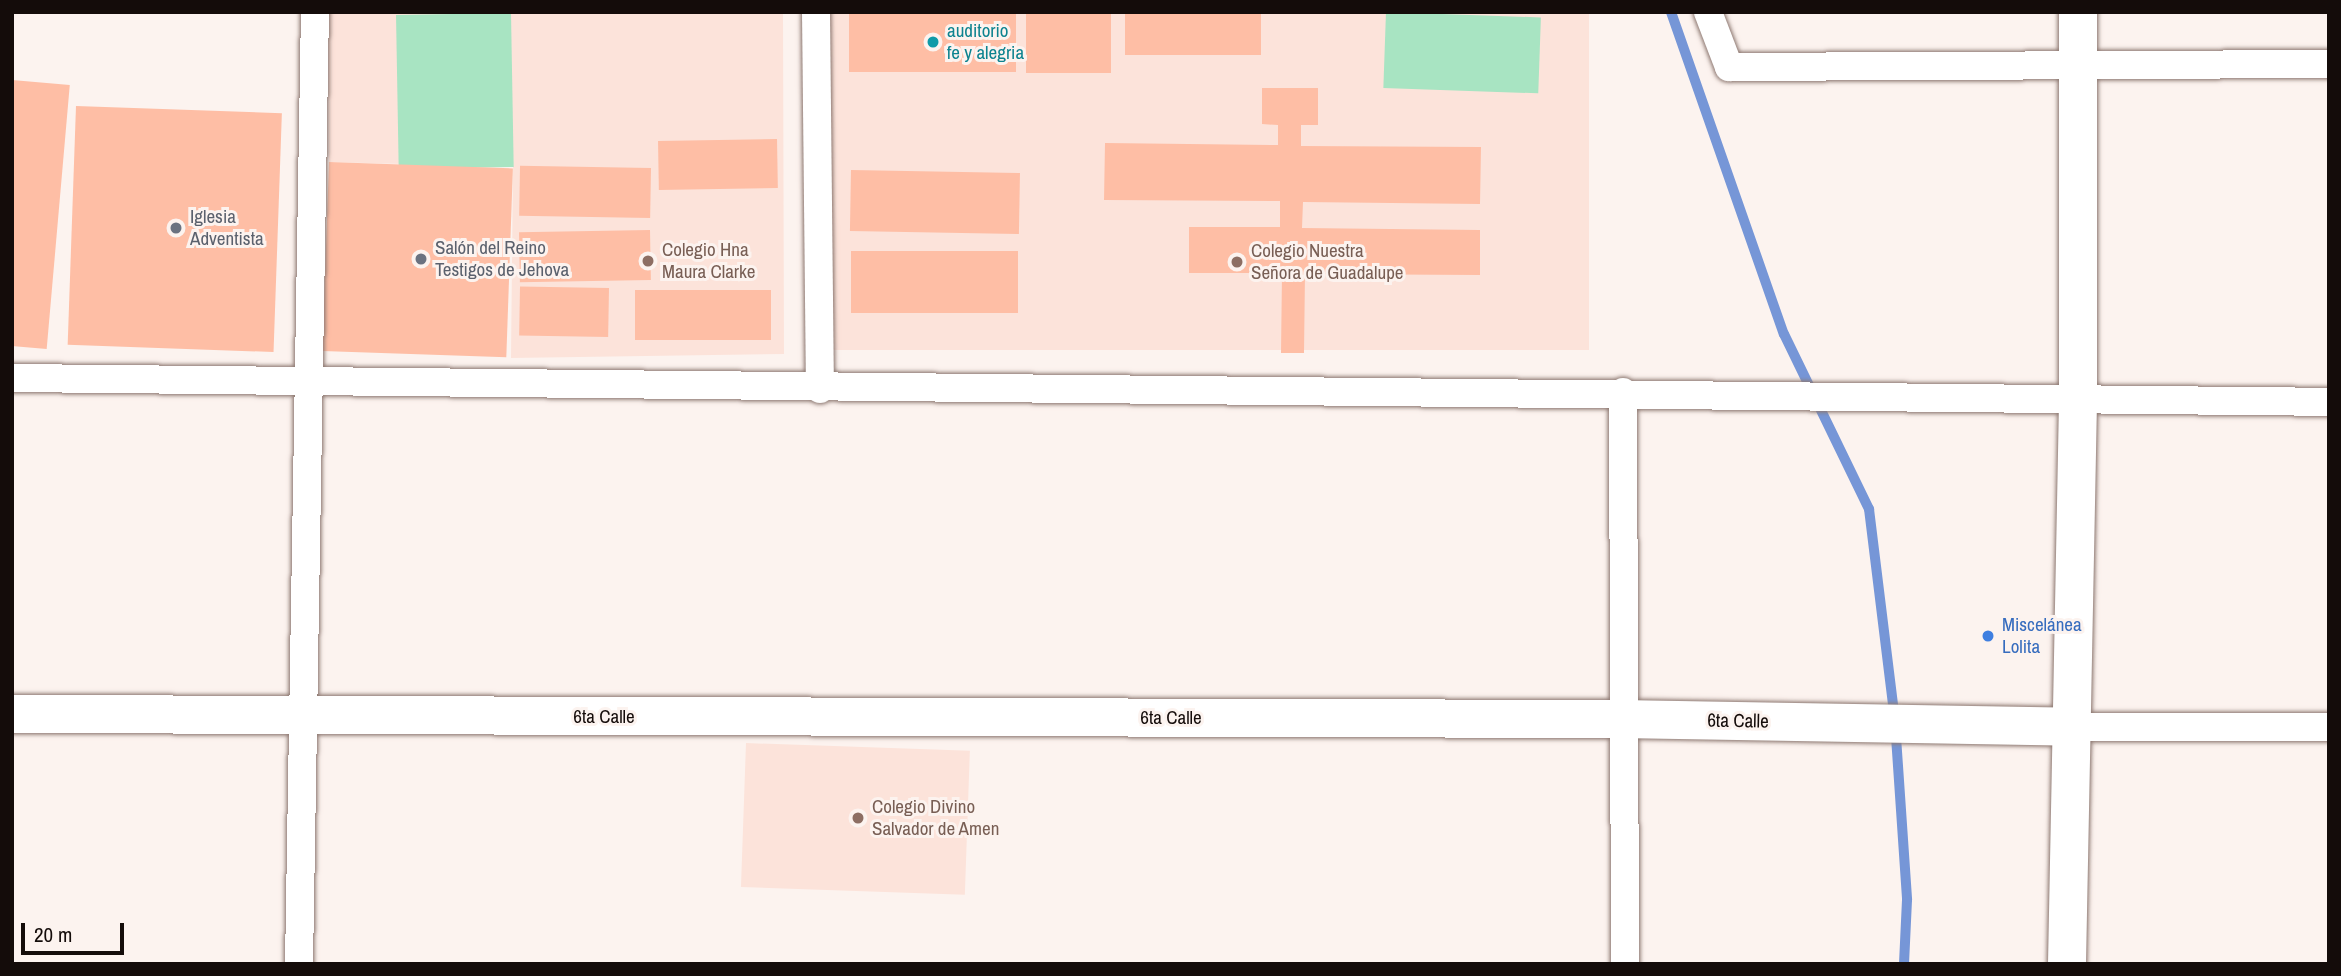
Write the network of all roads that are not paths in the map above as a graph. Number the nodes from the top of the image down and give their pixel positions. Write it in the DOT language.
graph roads {
  1 [pos="315,12"];
  2 [pos="816,12"];
  3 [pos="1709,12"];
  4 [pos="2078,12"];
  5 [pos="2080,64"];
  6 [pos="2329,64"];
  7 [pos="12,378"];
  8 [pos="307,379"];
  9 [pos="820,390"];
  10 [pos="1623,391"];
  11 [pos="2078,399"];
  12 [pos="2329,402"];
  13 [pos="12,714"];
  14 [pos="303,716"];
  15 [pos="1624,719"];
  16 [pos="2070,727"];
  17 [pos="2329,727"];
  18 [pos="299,964"];
  19 [pos="1625,964"];
  20 [pos="2067,964"];
  1 -- 8 [label="street"];
  2 -- 9 [label="street"];
  3 -- 5 [label="street"];
  4 -- 5 [label="street"];
  5 -- 6 [label="street"];
  5 -- 11 [label="street"];
  7 -- 8 [label="street"];
  8 -- 9 [label="street"];
  8 -- 14 [label="street"];
  9 -- 10 [label="street"];
  10 -- 11 [label="street"];
  10 -- 15 [label="street"];
  11 -- 12 [label="street"];
  11 -- 16 [label="street"];
  13 -- 14 [label="street, 6ta Calle"];
  14 -- 15 [label="street, 6ta Calle"];
  14 -- 18 [label="street"];
  15 -- 16 [label="street, 6ta Calle"];
  15 -- 19 [label="street"];
  16 -- 17 [label="street, 6ta Calle"];
  16 -- 20 [label="street"];
}
